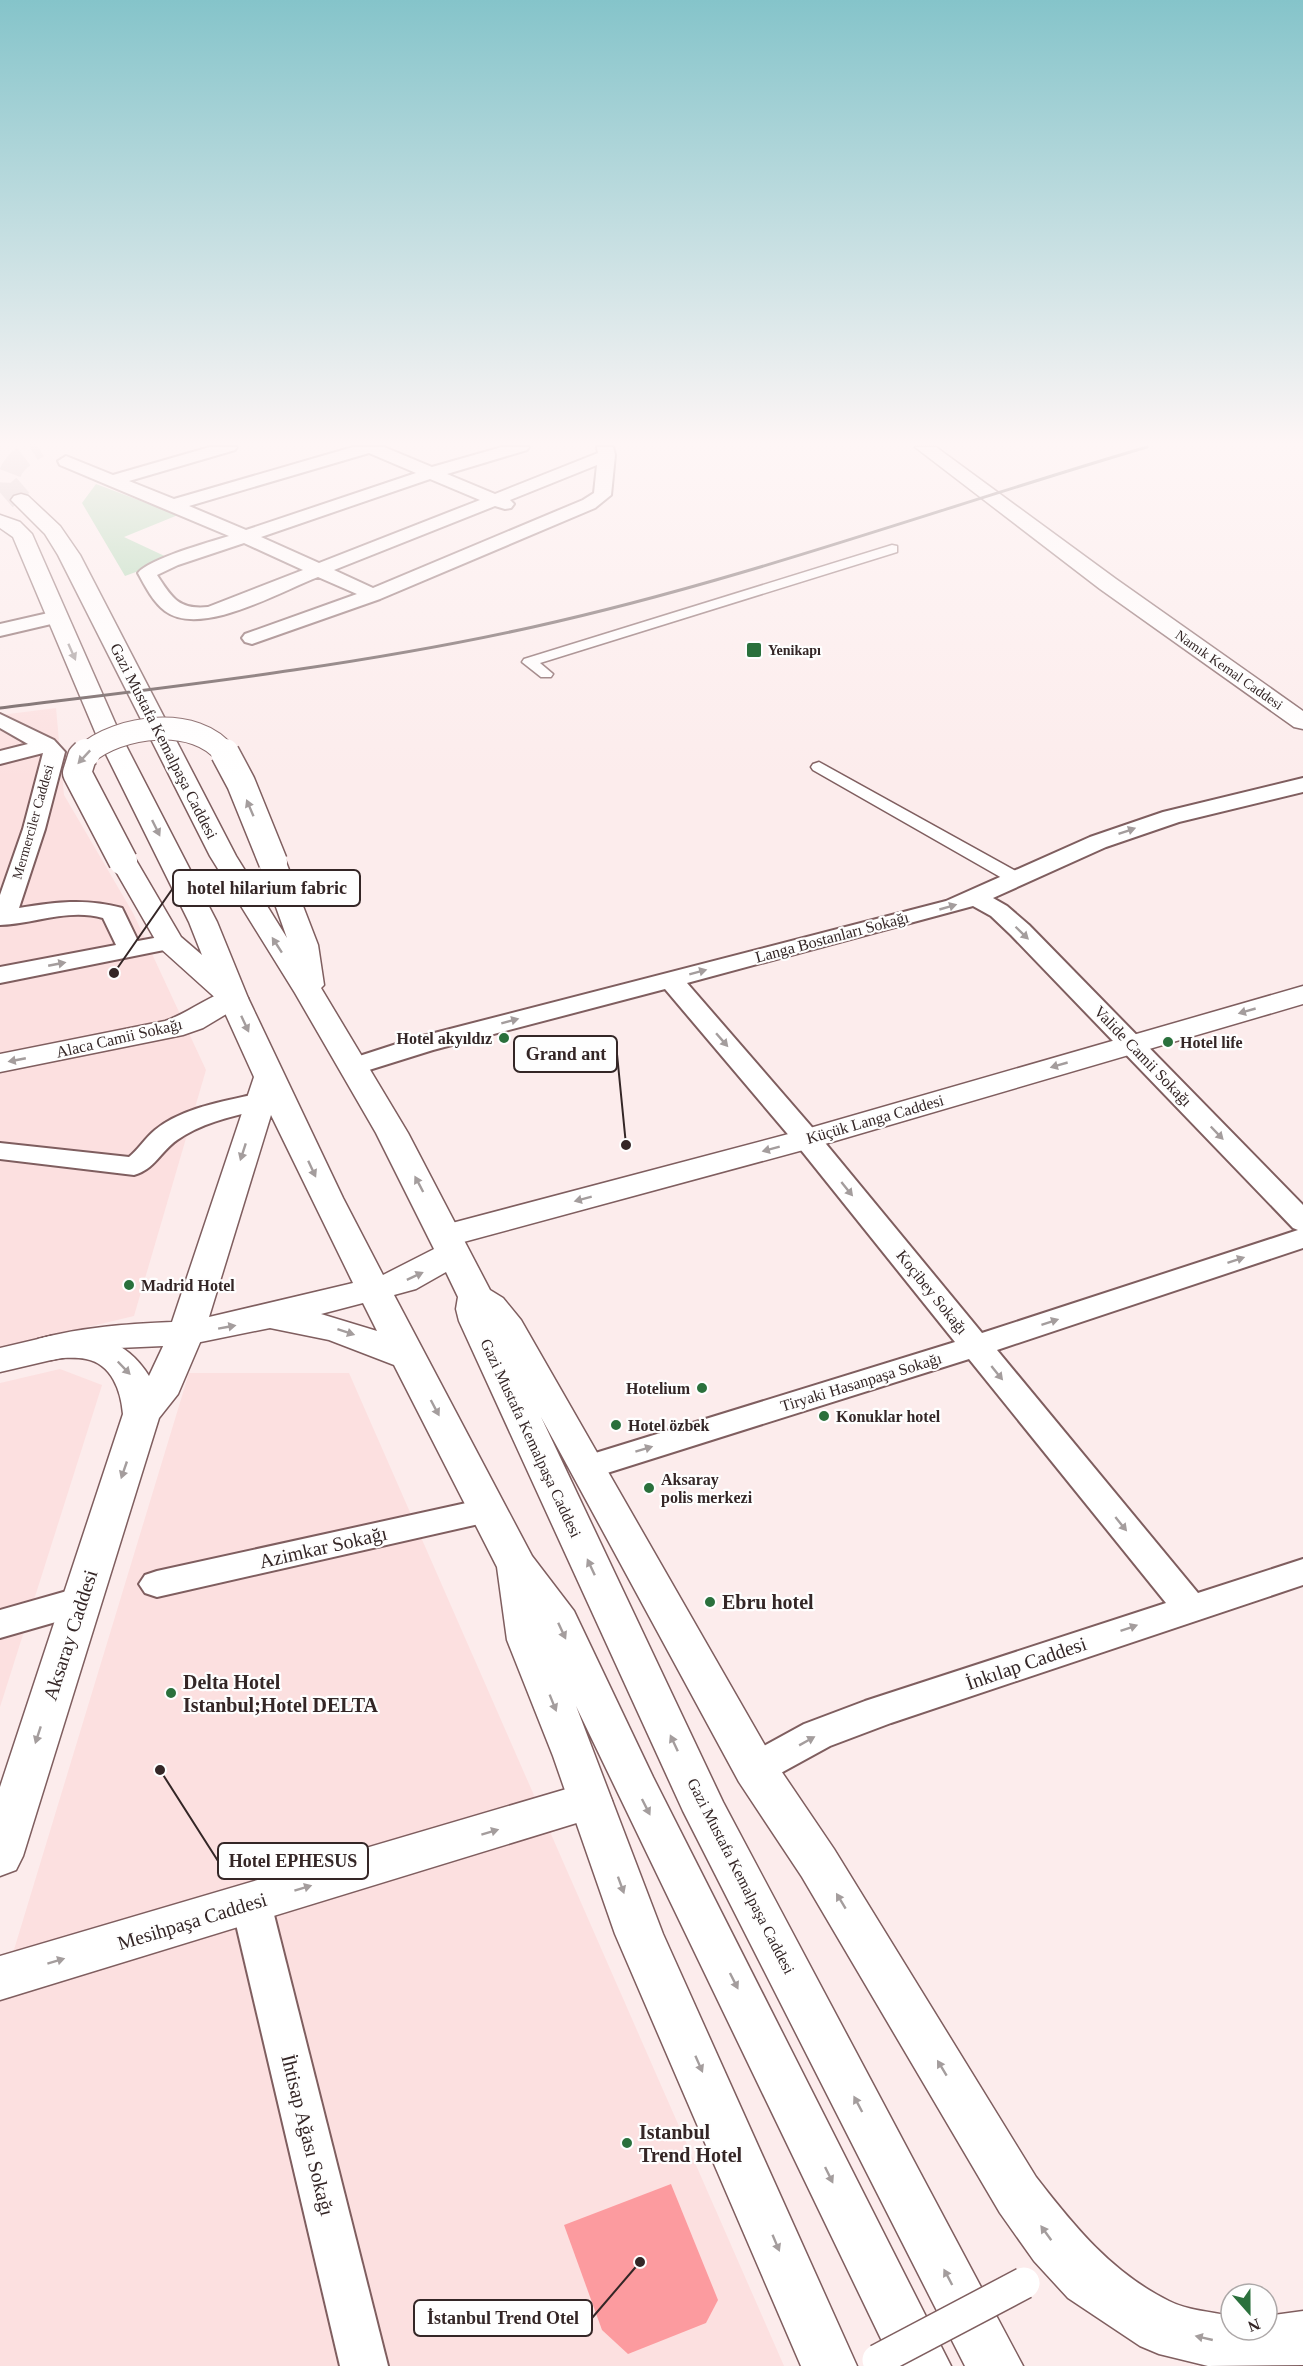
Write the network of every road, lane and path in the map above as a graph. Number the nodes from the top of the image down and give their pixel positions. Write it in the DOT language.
graph roads {
  1 [pos="32,557"];
  2 [pos="70,557"];
  3 [pos="183,557"];
  4 [pos="291,557"];
  5 [pos="351,557"];
  6 [pos="464,557"];
  7 [pos="865,557"];
  8 [pos="1072,557"];
  9 [pos="318,570"];
  10 [pos="373,595"];
  11 [pos="57,617"];
  12 [pos="0,630"];
  13 [pos="252,638"];
  14 [pos="546,674"];
  15 [pos="0,720"];
  16 [pos="1303,722"];
  17 [pos="46,745"];
  18 [pos="0,758"];
  19 [pos="819,767"];
  20 [pos="1303,785"];
  21 [pos="1015,878"];
  22 [pos="976,898"];
  23 [pos="2,918"];
  24 [pos="170,942"];
  25 [pos="130,950"];
  26 [pos="0,975"];
  27 [pos="670,980"];
  28 [pos="310,993"];
  29 [pos="1303,995"];
  30 [pos="233,998"];
  31 [pos="1131,1044"];
  32 [pos="0,1063"];
  33 [pos="353,1067"];
  34 [pos="265,1089"];
  35 [pos="807,1139"];
  36 [pos="0,1151"];
  37 [pos="1303,1222"];
  38 [pos="1303,1238"];
  39 [pos="450,1244"];
  40 [pos="373,1290"];
  41 [pos="476,1297"];
  42 [pos="268,1317"];
  43 [pos="186,1333"];
  44 [pos="976,1346"];
  45 [pos="51,1348"];
  46 [pos="407,1356"];
  47 [pos="0,1360"];
  48 [pos="142,1414"];
  49 [pos="588,1467"];
  50 [pos="489,1510"];
  51 [pos="517,1566"];
  52 [pos="1303,1572"];
  53 [pos="157,1584"];
  54 [pos="81,1602"];
  55 [pos="1190,1608"];
  56 [pos="0,1624"];
  57 [pos="755,1770"];
  58 [pos="590,1801"];
  59 [pos="0,1856"];
  60 [pos="251,1903"];
  61 [pos="0,1978"];
  62 [pos="1024,2283"];
  63 [pos="1303,2338"];
  64 [pos="878,2360"];
  65 [pos="364,2366"];
  66 [pos="829,2366"];
  67 [pos="923,2366"];
  68 [pos="995,2366"];
  1 -- 11 [label="main road"];
  28 -- 2 [label="main road, Gazi Mustafa Kemalpaşa Caddesi, one-way"];
  3 -- 9 [label="street"];
  4 -- 9 [label="street"];
  5 -- 9 [label="street"];
  6 -- 10 [label="street"];
  7 -- 14 [label="street"];
  8 -- 16 [label="main road, Namık Kemal Caddesi"];
  9 -- 10 [label="street"];
  10 -- 13 [label="street"];
  11 -- 12 [label="street"];
  11 -- 30 [label="main road, one-way"];
  15 -- 17 [label="street, Mermerciler Caddesi"];
  17 -- 18 [label="street"];
  17 -- 23 [label="street, Mermerciler Caddesi"];
  19 -- 21 [label="street"];
  21 -- 20 [label="street, Langa Bostanları Sokağı, one-way"];
  21 -- 22 [label="street, Langa Bostanları Sokağı"];
  27 -- 22 [label="street, Langa Bostanları Sokağı, one-way"];
  22 -- 31 [label="street, Valide Camii Sokağı, one-way"];
  23 -- 25 [label="street"];
  24 -- 25 [label="street"];
  28 -- 24 [label="main road, one-way, bridge"];
  24 -- 30 [label="main road"];
  26 -- 25 [label="street, one-way"];
  33 -- 27 [label="street, Langa Bostanları Sokağı, one-way"];
  27 -- 35 [label="street, Koçibey Sokağı, one-way"];
  28 -- 33 [label="main road, Gazi Mustafa Kemalpaşa Caddesi"];
  29 -- 31 [label="main road, Küçük Langa Caddesi, one-way"];
  30 -- 32 [label="main road, Alaca Camii Sokağı, one-way"];
  30 -- 34 [label="main road, one-way"];
  31 -- 35 [label="main road, Küçük Langa Caddesi, one-way"];
  31 -- 37 [label="street, Valide Camii Sokağı, one-way"];
  39 -- 33 [label="main road, Gazi Mustafa Kemalpaşa Caddesi, one-way"];
  34 -- 36 [label="street"];
  34 -- 40 [label="main road, one-way"];
  34 -- 43 [label="main road, one-way"];
  35 -- 39 [label="main road, Küçük Langa Caddesi, one-way"];
  35 -- 44 [label="street, Koçibey Sokağı, one-way"];
  44 -- 38 [label="street, Tiryaki Hasanpaşa Sokağı, one-way"];
  40 -- 39 [label="main road, Küçük Langa Caddesi, one-way"];
  39 -- 41 [label="main road, Gazi Mustafa Kemalpaşa Caddesi"];
  40 -- 42 [label="main road, Küçük Langa Caddesi"];
  40 -- 46 [label="main road"];
  41 -- 49 [label="main road"];
  68 -- 41 [label="main road, Gazi Mustafa Kemalpaşa Caddesi, one-way"];
  43 -- 42 [label="main road, Küçük Langa Caddesi, one-way"];
  42 -- 46 [label="main road, one-way"];
  43 -- 45 [label="main road, Küçük Langa Caddesi"];
  43 -- 48 [label="main road"];
  49 -- 44 [label="street, Tiryaki Hasanpaşa Sokağı, one-way"];
  44 -- 55 [label="street, Koçibey Sokağı, one-way"];
  45 -- 47 [label="main road"];
  45 -- 48 [label="main road, one-way"];
  46 -- 50 [label="main road, one-way"];
  48 -- 54 [label="main road, Aksaray Caddesi, one-way"];
  49 -- 57 [label="main road"];
  50 -- 51 [label="main road"];
  50 -- 53 [label="street, Azimkar Sokağı"];
  51 -- 58 [label="main road, one-way"];
  51 -- 67 [label="main road, one-way"];
  52 -- 55 [label="street, İnkılap Caddesi"];
  54 -- 56 [label="street"];
  54 -- 59 [label="main road, Aksaray Caddesi, one-way"];
  57 -- 55 [label="street, İnkılap Caddesi, one-way"];
  63 -- 57 [label="main road, one-way"];
  60 -- 58 [label="main road, Mesihpaşa Caddesi, one-way"];
  58 -- 66 [label="main road, one-way"];
  61 -- 60 [label="main road, Mesihpaşa Caddesi, one-way"];
  60 -- 65 [label="street, İhtisap Ağası Sokağı"];
  62 -- 64 [label="street, bridge"];
}
